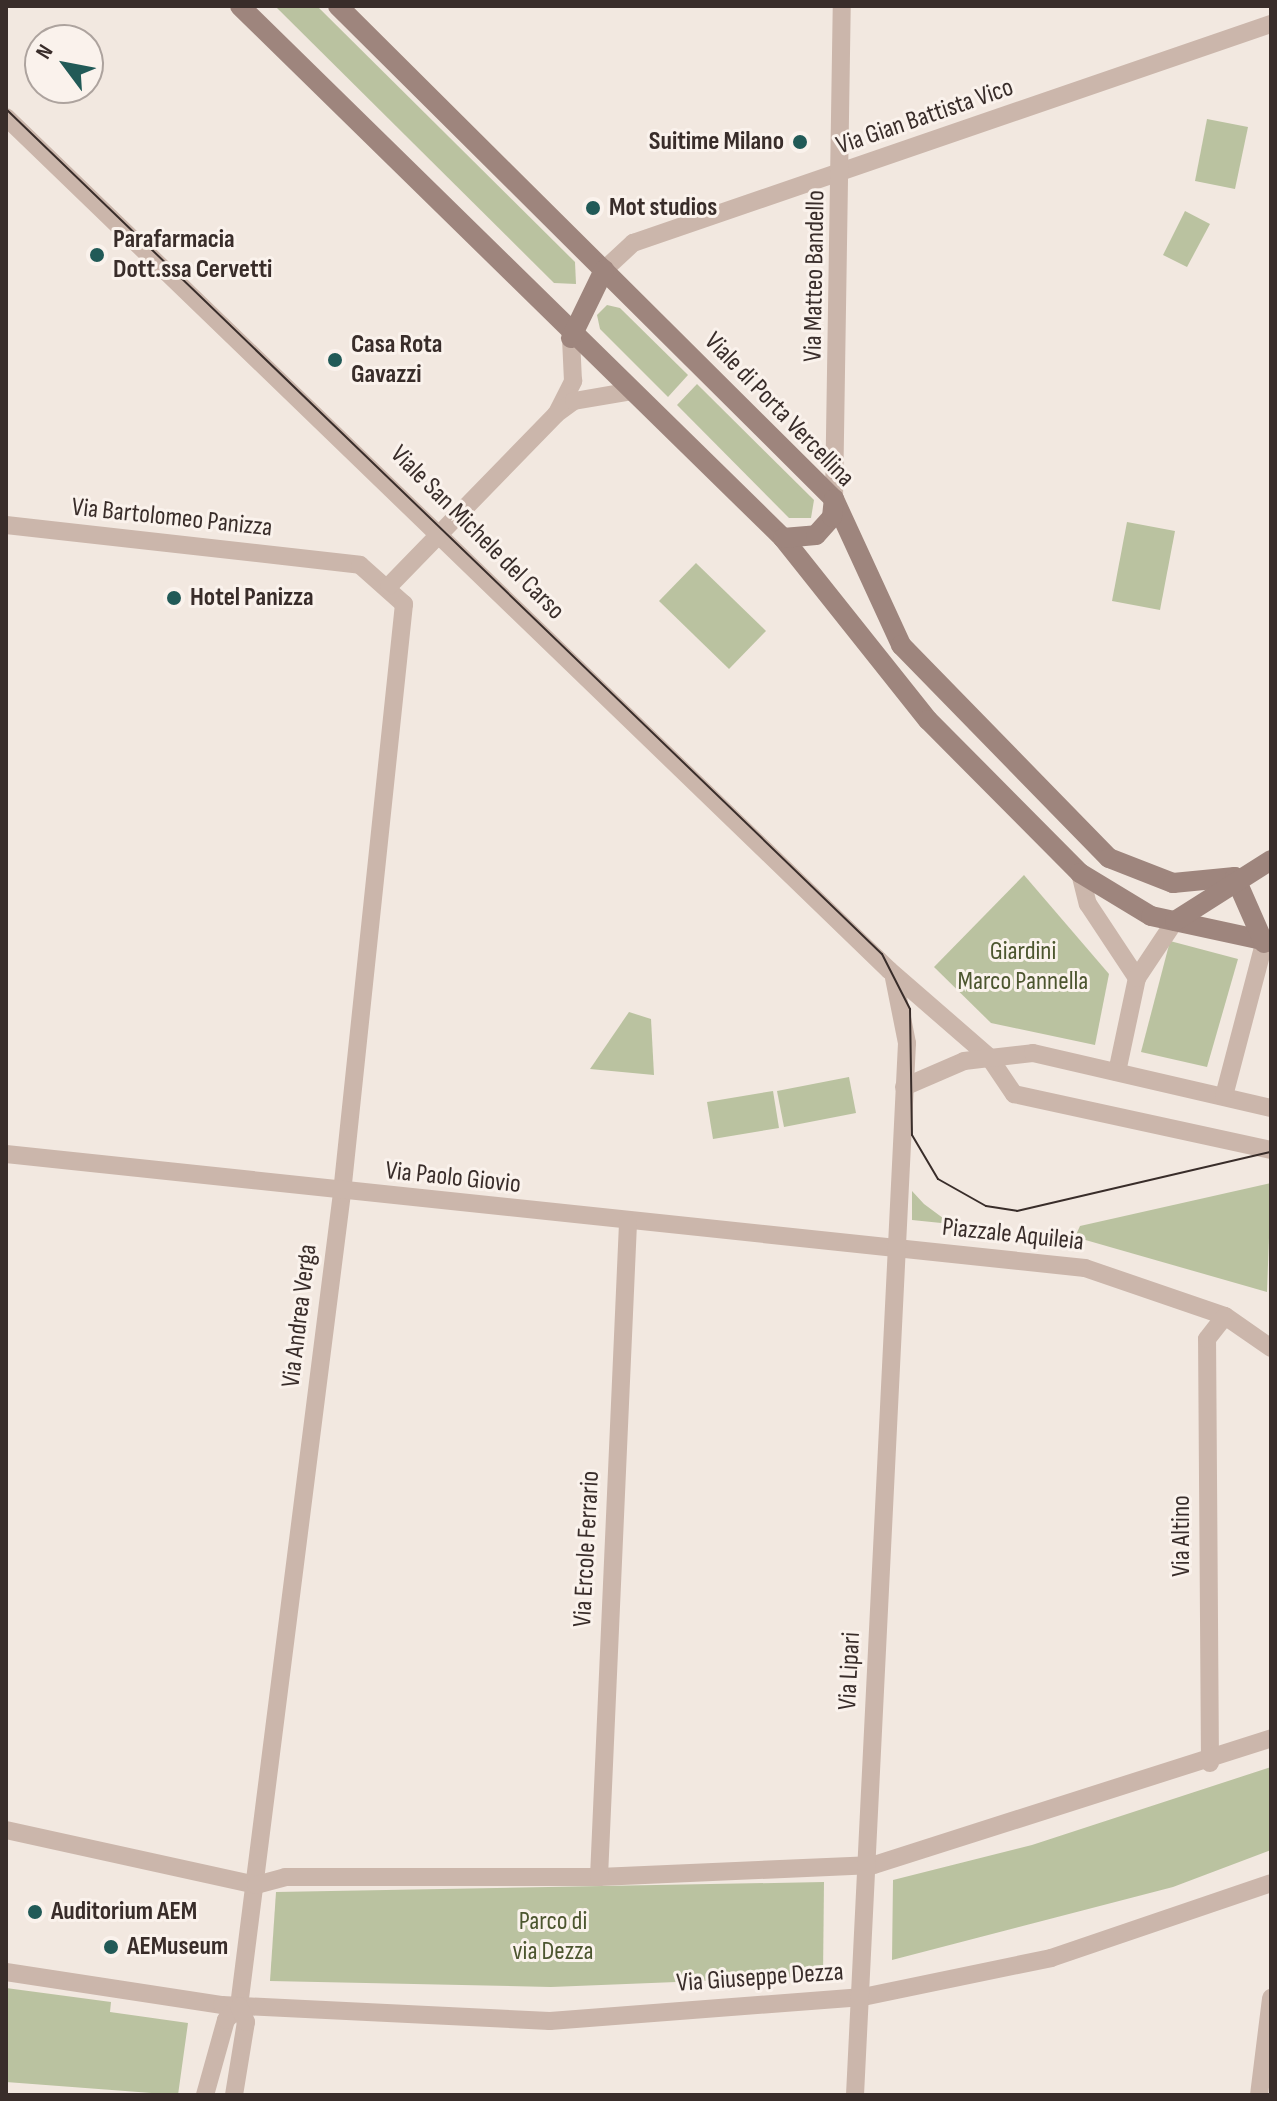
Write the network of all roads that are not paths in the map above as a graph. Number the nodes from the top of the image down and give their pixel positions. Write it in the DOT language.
graph roads {
  1 [pos="240,6"];
  2 [pos="338,6"];
  3 [pos="842,6"];
  4 [pos="1271,24"];
  5 [pos="6,117"];
  6 [pos="843,173"];
  7 [pos="604,270"];
  8 [pos="571,338"];
  9 [pos="627,392"];
  10 [pos="556,414"];
  11 [pos="834,499"];
  12 [pos="6,525"];
  13 [pos="442,533"];
  14 [pos="783,538"];
  15 [pos="389,586"];
  16 [pos="1271,860"];
  17 [pos="1080,873"];
  18 [pos="1235,877"];
  19 [pos="1175,921"];
  20 [pos="1267,942"];
  21 [pos="889,970"];
  22 [pos="1137,978"];
  23 [pos="989,1057"];
  24 [pos="1117,1072"];
  25 [pos="904,1087"];
  26 [pos="1224,1096"];
  27 [pos="1271,1108"];
  28 [pos="1271,1150"];
  29 [pos="6,1154"];
  30 [pos="342,1193"];
  31 [pos="628,1223"];
  32 [pos="896,1249"];
  33 [pos="1225,1316"];
  34 [pos="1263,1329"];
  35 [pos="1271,1348"];
  36 [pos="1271,1738"];
  37 [pos="1210,1763"];
  38 [pos="6,1830"];
  39 [pos="867,1865"];
  40 [pos="599,1877"];
  41 [pos="1271,1883"];
  42 [pos="256,1885"];
  43 [pos="6,1972"];
  44 [pos="863,1997"];
  45 [pos="1271,1998"];
  46 [pos="239,2006"];
  47 [pos="205,2095"];
  48 [pos="234,2095"];
  49 [pos="855,2095"];
  50 [pos="1259,2095"];
  1 -- 8 [label="main road"];
  2 -- 7 [label="main road, Viale di Porta Vercellina"];
  3 -- 6 [label="street, Via Matteo Bandello"];
  4 -- 6 [label="street, Via Gian Battista Vico"];
  5 -- 13 [label="street, Viale San Michele del Carso"];
  6 -- 7 [label="street, Via Gian Battista Vico"];
  6 -- 11 [label="street, Via Matteo Bandello"];
  7 -- 8 [label="main road"];
  7 -- 11 [label="main road, Viale di Porta Vercellina"];
  8 -- 9 [label="main road"];
  8 -- 10 [label="street"];
  9 -- 10 [label="street"];
  9 -- 14 [label="main road"];
  10 -- 13 [label="street"];
  11 -- 14 [label="main road"];
  11 -- 18 [label="main road, Viale di Porta Vercellina"];
  12 -- 15 [label="street, Via Bartolomeo Panizza"];
  13 -- 15 [label="street"];
  13 -- 21 [label="street, Viale San Michele del Carso"];
  14 -- 17 [label="main road"];
  15 -- 30 [label="street, Via Andrea Verga"];
  16 -- 18 [label="main road"];
  17 -- 19 [label="main road"];
  17 -- 22 [label="street"];
  18 -- 19 [label="main road"];
  18 -- 20 [label="main road"];
  19 -- 20 [label="main road"];
  19 -- 22 [label="street"];
  20 -- 26 [label="street"];
  21 -- 23 [label="street, Viale San Michele del Carso"];
  21 -- 25 [label="street"];
  22 -- 24 [label="street"];
  23 -- 24 [label="street"];
  23 -- 25 [label="street"];
  23 -- 28 [label="street"];
  24 -- 26 [label="street"];
  25 -- 32 [label="street"];
  26 -- 27 [label="street"];
  29 -- 30 [label="street, Via Paolo Giovio"];
  30 -- 31 [label="street, Via Paolo Giovio"];
  30 -- 42 [label="street, Via Andrea Verga"];
  31 -- 32 [label="street, Via Paolo Giovio"];
  31 -- 40 [label="street, Via Ercole Ferrario"];
  32 -- 33 [label="street, Piazzale Aquileia"];
  32 -- 39 [label="street, Via Lipari"];
  33 -- 34 [label="street, Piazzale Aquileia"];
  33 -- 37 [label="street, Via Altino"];
  34 -- 35 [label="street, Piazzale Aquileia"];
  36 -- 37 [label="street"];
  37 -- 39 [label="street"];
  38 -- 42 [label="street"];
  39 -- 40 [label="street"];
  39 -- 44 [label="street, Via Lipari"];
  40 -- 42 [label="street"];
  41 -- 44 [label="street, Via Giuseppe Dezza"];
  42 -- 46 [label="street, Via Andrea Verga"];
  43 -- 46 [label="street, Via Giuseppe Dezza"];
  44 -- 46 [label="street, Via Giuseppe Dezza"];
  44 -- 49 [label="street, Via Lipari"];
  45 -- 50 [label="street"];
  46 -- 47 [label="street"];
  46 -- 48 [label="street"];
}
